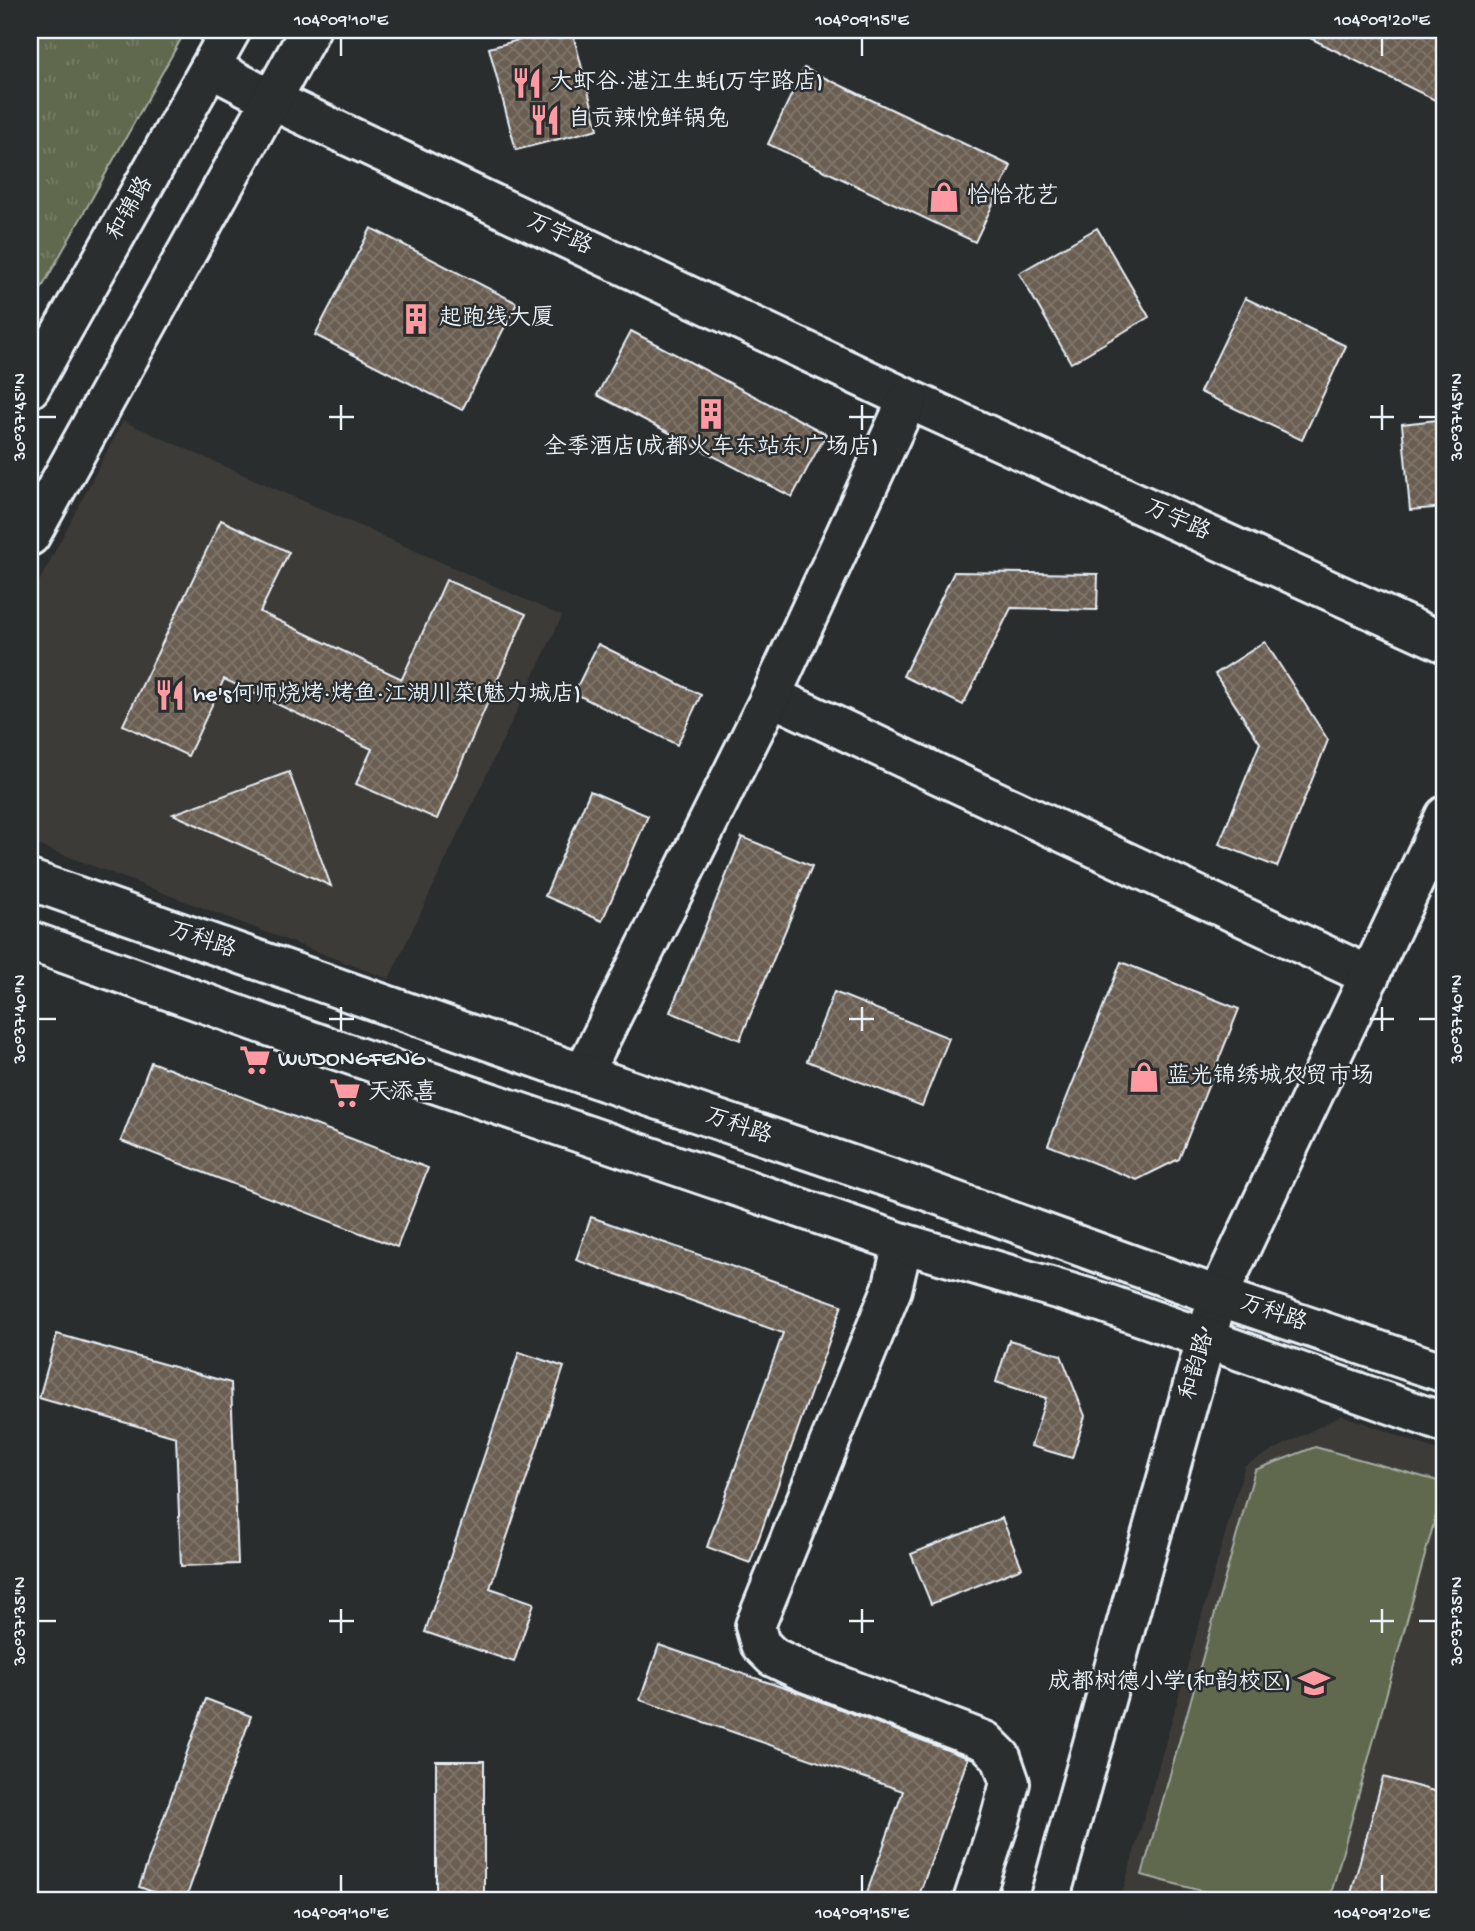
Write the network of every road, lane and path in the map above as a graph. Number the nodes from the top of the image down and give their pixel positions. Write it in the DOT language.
graph roads {
  1 [pos="231,30"];
  2 [pos="310,30"];
  3 [pos="211,68"];
  4 [pos="272,100"];
  5 [pos="30,388"];
  6 [pos="908,399"];
  7 [pos="30,536"];
  8 [pos="1445,627"];
  9 [pos="1445,643"];
  10 [pos="771,696"];
  11 [pos="1445,816"];
  12 [pos="30,880"];
  13 [pos="30,941"];
  14 [pos="1370,976"];
  15 [pos="583,1074"];
  16 [pos="903,1243"];
  17 [pos="1218,1296"];
  18 [pos="1206,1339"];
  19 [pos="1445,1373"];
  20 [pos="1445,1423"];
  21 [pos="973,1901"];
  22 [pos="1049,1901"];
  1 -- 3 [label="street, 和锦路"];
  2 -- 4 [label="street"];
  3 -- 4 [label="street, 万宇路"];
  3 -- 5 [label="street, 和锦路"];
  4 -- 6 [label="street, 万宇路"];
  4 -- 7 [label="street"];
  6 -- 8 [label="street, 万宇路"];
  6 -- 9 [label="street, 万宇路"];
  6 -- 10 [label="street"];
  10 -- 14 [label="street"];
  10 -- 15 [label="street"];
  11 -- 14 [label="street, 和韵路’"];
  12 -- 15 [label="street, 万科路"];
  13 -- 16 [label="street, 万科路"];
  14 -- 17 [label="street, 和韵路’"];
  15 -- 17 [label="street, 万科路"];
  16 -- 18 [label="street, 万科路"];
  16 -- 21 [label="street"];
  17 -- 18 [label="street, 和韵路’"];
  17 -- 19 [label="street, 万科路"];
  18 -- 20 [label="street, 万科路"];
  18 -- 22 [label="street, 和韵路’"];
}
